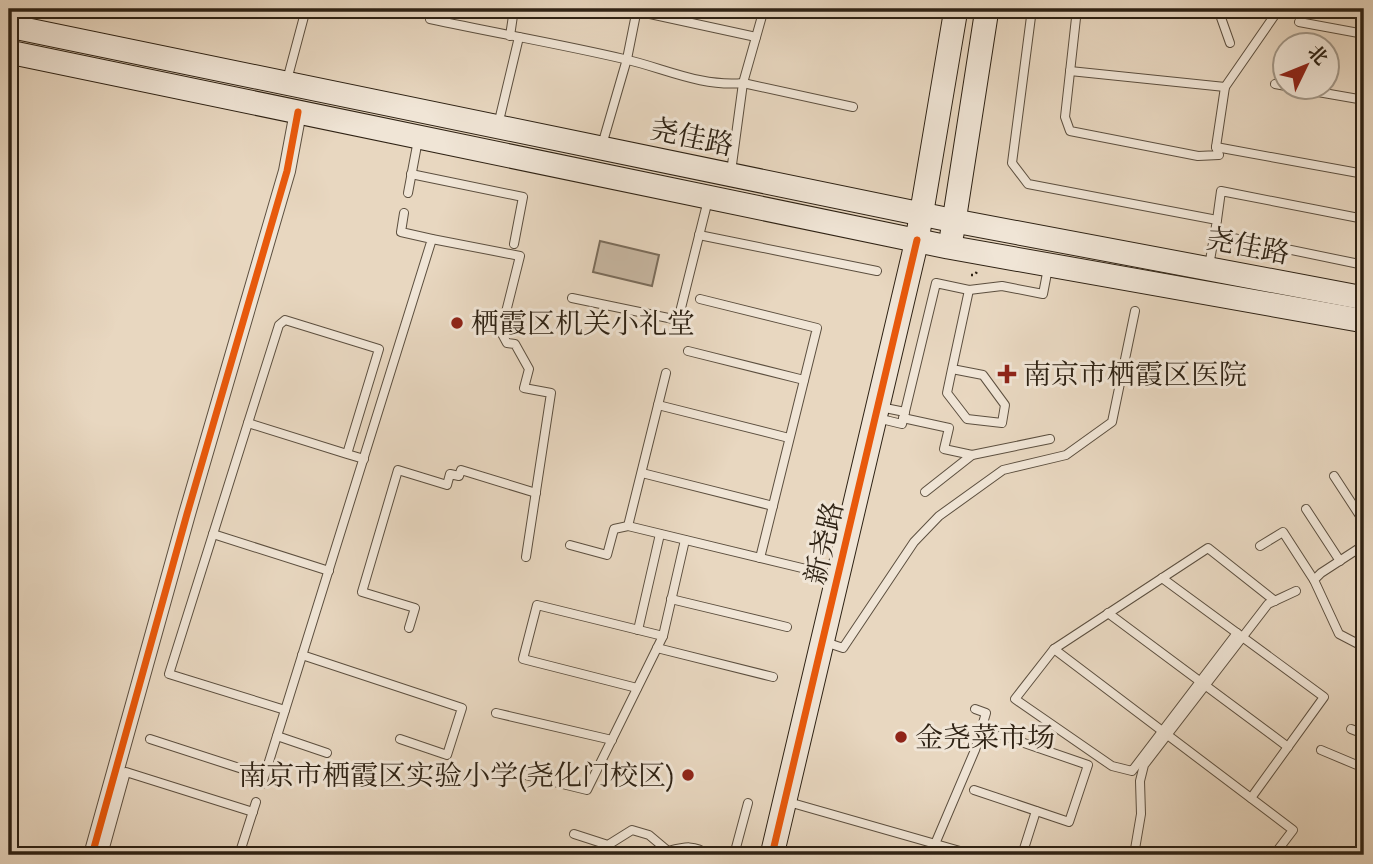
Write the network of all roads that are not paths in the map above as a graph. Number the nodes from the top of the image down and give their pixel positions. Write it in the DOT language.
graph roads {
  1 [pos="306,9"];
  2 [pos="432,9"];
  3 [pos="514,9"];
  4 [pos="634,9"];
  5 [pos="764,9"];
  6 [pos="956,9"];
  7 [pos="987,9"];
  8 [pos="1032,9"];
  9 [pos="1077,9"];
  10 [pos="1215,9"];
  11 [pos="1279,9"];
  12 [pos="1299,22"];
  13 [pos="9,26"];
  14 [pos="1364,34"];
  15 [pos="510,36"];
  16 [pos="519,37"];
  17 [pos="756,37"];
  18 [pos="1230,43"];
  19 [pos="9,52"];
  20 [pos="626,59"];
  21 [pos="1070,71"];
  22 [pos="743,83"];
  23 [pos="285,84"];
  24 [pos="1225,87"];
  25 [pos="1342,96"];
  26 [pos="1364,100"];
  27 [pos="853,107"];
  28 [pos="298,112"];
  29 [pos="498,128"];
  30 [pos="419,137"];
  31 [pos="1216,147"];
  32 [pos="601,149"];
  33 [pos="411,174"];
  34 [pos="1364,174"];
  35 [pos="730,175"];
  36 [pos="408,193"];
  37 [pos="709,197"];
  38 [pos="404,213"];
  39 [pos="921,215"];
  40 [pos="1364,219"];
  41 [pos="1217,220"];
  42 [pos="955,221"];
  43 [pos="1214,234"];
  44 [pos="699,235"];
  45 [pos="432,239"];
  46 [pos="917,240"];
  47 [pos="514,244"];
  48 [pos="948,247"];
  49 [pos="1048,265"];
  50 [pos="1364,265"];
  51 [pos="1209,269"];
  52 [pos="877,271"];
  53 [pos="969,290"];
  54 [pos="1364,298"];
  55 [pos="572,299"];
  56 [pos="700,299"];
  57 [pos="1135,311"];
  58 [pos="1364,321"];
  59 [pos="688,351"];
  60 [pos="952,369"];
  61 [pos="666,373"];
  62 [pos="804,380"];
  63 [pos="658,405"];
  64 [pos="876,412"];
  65 [pos="904,415"];
  66 [pos="248,423"];
  67 [pos="789,438"];
  68 [pos="1050,439"];
  69 [pos="347,454"];
  70 [pos="972,455"];
  71 [pos="364,459"];
  72 [pos="642,473"];
  73 [pos="1334,476"];
  74 [pos="925,492"];
  75 [pos="536,493"];
  76 [pos="773,506"];
  77 [pos="1306,509"];
  78 [pos="1364,522"];
  79 [pos="628,526"];
  80 [pos="213,534"];
  81 [pos="660,534"];
  82 [pos="685,540"];
  83 [pos="570,545"];
  84 [pos="1364,545"];
  85 [pos="1260,546"];
  86 [pos="526,557"];
  87 [pos="760,558"];
  88 [pos="1340,561"];
  89 [pos="329,571"];
  90 [pos="838,577"];
  91 [pos="1162,578"];
  92 [pos="1314,580"];
  93 [pos="1296,591"];
  94 [pos="671,599"];
  95 [pos="1275,601"];
  96 [pos="1108,613"];
  97 [pos="787,627"];
  98 [pos="409,628"];
  99 [pos="638,630"];
  100 [pos="1240,635"];
  101 [pos="663,636"];
  102 [pos="822,641"];
  103 [pos="1364,647"];
  104 [pos="657,648"];
  105 [pos="1054,649"];
  106 [pos="302,655"];
  107 [pos="774,677"];
  108 [pos="1203,684"];
  109 [pos="638,688"];
  110 [pos="975,709"];
  111 [pos="285,710"];
  112 [pos="496,713"];
  113 [pos="1351,729"];
  114 [pos="1165,733"];
  115 [pos="1364,734"];
  116 [pos="1001,735"];
  117 [pos="277,736"];
  118 [pos="400,739"];
  119 [pos="150,740"];
  120 [pos="612,740"];
  121 [pos="1288,747"];
  122 [pos="1321,750"];
  123 [pos="327,752"];
  124 [pos="1364,768"];
  125 [pos="517,773"];
  126 [pos="974,790"];
  127 [pos="1251,798"];
  128 [pos="785,801"];
  129 [pos="256,802"];
  130 [pos="748,803"];
  131 [pos="1036,811"];
  132 [pos="253,812"];
  133 [pos="575,834"];
  134 [pos="935,844"];
  135 [pos="92,855"];
  136 [pos="103,855"];
  137 [pos="239,855"];
  138 [pos="708,855"];
  139 [pos="734,855"];
  140 [pos="772,855"];
  141 [pos="974,855"];
  142 [pos="1023,855"];
  143 [pos="1135,855"];
  144 [pos="1274,855"];
  1 -- 23 [label="lane"];
  2 -- 15 [label="lane"];
  3 -- 15 [label="lane"];
  4 -- 17 [label="lane"];
  4 -- 20 [label="lane"];
  5 -- 17 [label="lane"];
  6 -- 39 [label="main road, 新尧路"];
  7 -- 42 [label="main road"];
  8 -- 41 [label="lane"];
  9 -- 21 [label="lane"];
  10 -- 18 [label="lane"];
  11 -- 24 [label="lane"];
  12 -- 14 [label="lane"];
  13 -- 23 [label="main road, 尧佳路"];
  15 -- 16 [label="lane"];
  16 -- 20 [label="lane"];
  16 -- 29 [label="lane"];
  17 -- 22 [label="lane"];
  19 -- 28 [label="main road, 尧佳路"];
  20 -- 22 [label="lane"];
  20 -- 32 [label="lane"];
  21 -- 24 [label="lane"];
  21 -- 31 [label="lane"];
  22 -- 27 [label="lane"];
  22 -- 35 [label="lane"];
  23 -- 29 [label="main road, 尧佳路"];
  24 -- 31 [label="lane"];
  25 -- 26 [label="lane"];
  28 -- 30 [label="main road, 尧佳路"];
  28 -- 135 [label="street"];
  29 -- 32 [label="main road, 尧佳路"];
  30 -- 33 [label="lane"];
  30 -- 37 [label="main road, 尧佳路"];
  31 -- 34 [label="lane"];
  32 -- 35 [label="main road, 尧佳路"];
  33 -- 36 [label="lane"];
  33 -- 47 [label="lane"];
  35 -- 39 [label="main road, 尧佳路"];
  37 -- 44 [label="lane"];
  37 -- 46 [label="main road, 尧佳路"];
  38 -- 45 [label="lane"];
  39 -- 42 [label="main road, 尧佳路"];
  39 -- 46 [label="main road, 新尧路"];
  40 -- 41 [label="lane"];
  41 -- 43 [label="lane"];
  42 -- 48 [label="main road"];
  42 -- 51 [label="main road, 尧佳路"];
  43 -- 50 [label="lane"];
  43 -- 51 [label="lane"];
  44 -- 52 [label="lane"];
  44 -- 55 [label="lane"];
  45 -- 71 [label="lane"];
  45 -- 75 [label="lane"];
  46 -- 48 [label="main road, 尧佳路"];
  46 -- 64 [label="main road, 新尧路"];
  48 -- 49 [label="main road, 尧佳路"];
  49 -- 53 [label="lane"];
  49 -- 58 [label="main road, 尧佳路"];
  51 -- 54 [label="main road, 尧佳路"];
  53 -- 60 [label="lane"];
  53 -- 65 [label="lane"];
  56 -- 62 [label="lane"];
  57 -- 102 [label="lane"];
  59 -- 62 [label="lane"];
  60 -- 60 [label="lane"];
  61 -- 63 [label="lane"];
  62 -- 67 [label="lane"];
  63 -- 67 [label="lane"];
  63 -- 72 [label="lane"];
  64 -- 65 [label="lane"];
  64 -- 90 [label="main road, 新尧路"];
  65 -- 70 [label="lane"];
  66 -- 69 [label="lane"];
  66 -- 69 [label="lane"];
  66 -- 80 [label="lane"];
  67 -- 76 [label="lane"];
  68 -- 70 [label="lane"];
  69 -- 71 [label="lane"];
  70 -- 74 [label="lane"];
  71 -- 89 [label="lane"];
  72 -- 76 [label="lane"];
  72 -- 79 [label="lane"];
  73 -- 78 [label="lane"];
  75 -- 86 [label="lane"];
  75 -- 98 [label="lane"];
  76 -- 87 [label="lane"];
  77 -- 88 [label="lane"];
  79 -- 81 [label="lane"];
  79 -- 83 [label="lane"];
  80 -- 89 [label="lane"];
  80 -- 111 [label="lane"];
  81 -- 82 [label="lane"];
  81 -- 99 [label="lane"];
  82 -- 87 [label="lane"];
  82 -- 94 [label="lane"];
  84 -- 88 [label="lane"];
  85 -- 92 [label="lane"];
  87 -- 90 [label="lane"];
  88 -- 92 [label="lane"];
  89 -- 106 [label="lane"];
  90 -- 102 [label="main road, 新尧路"];
  91 -- 95 [label="lane"];
  91 -- 96 [label="lane"];
  91 -- 100 [label="lane"];
  92 -- 103 [label="lane"];
  93 -- 95 [label="lane"];
  94 -- 97 [label="lane"];
  94 -- 101 [label="lane"];
  95 -- 100 [label="lane"];
  96 -- 105 [label="lane"];
  96 -- 108 [label="lane"];
  99 -- 101 [label="lane"];
  99 -- 109 [label="lane"];
  100 -- 108 [label="lane"];
  100 -- 121 [label="lane"];
  101 -- 104 [label="lane"];
  102 -- 128 [label="main road, 新尧路"];
  104 -- 107 [label="lane"];
  104 -- 109 [label="lane"];
  105 -- 114 [label="lane"];
  105 -- 114 [label="lane"];
  106 -- 111 [label="lane"];
  106 -- 118 [label="lane"];
  108 -- 114 [label="lane"];
  108 -- 121 [label="lane"];
  109 -- 120 [label="lane"];
  110 -- 134 [label="lane"];
  111 -- 117 [label="lane"];
  112 -- 120 [label="lane"];
  113 -- 115 [label="lane"];
  114 -- 127 [label="lane"];
  114 -- 143 [label="lane"];
  116 -- 131 [label="lane"];
  117 -- 119 [label="lane"];
  117 -- 123 [label="lane"];
  120 -- 125 [label="lane"];
  121 -- 127 [label="lane"];
  122 -- 124 [label="lane"];
  126 -- 131 [label="lane"];
  127 -- 144 [label="lane"];
  128 -- 134 [label="lane"];
  128 -- 140 [label="main road, 新尧路"];
  129 -- 132 [label="lane"];
  130 -- 139 [label="lane"];
  131 -- 142 [label="lane"];
  132 -- 136 [label="lane"];
  132 -- 137 [label="lane"];
  133 -- 138 [label="lane"];
  134 -- 141 [label="lane"];
}
